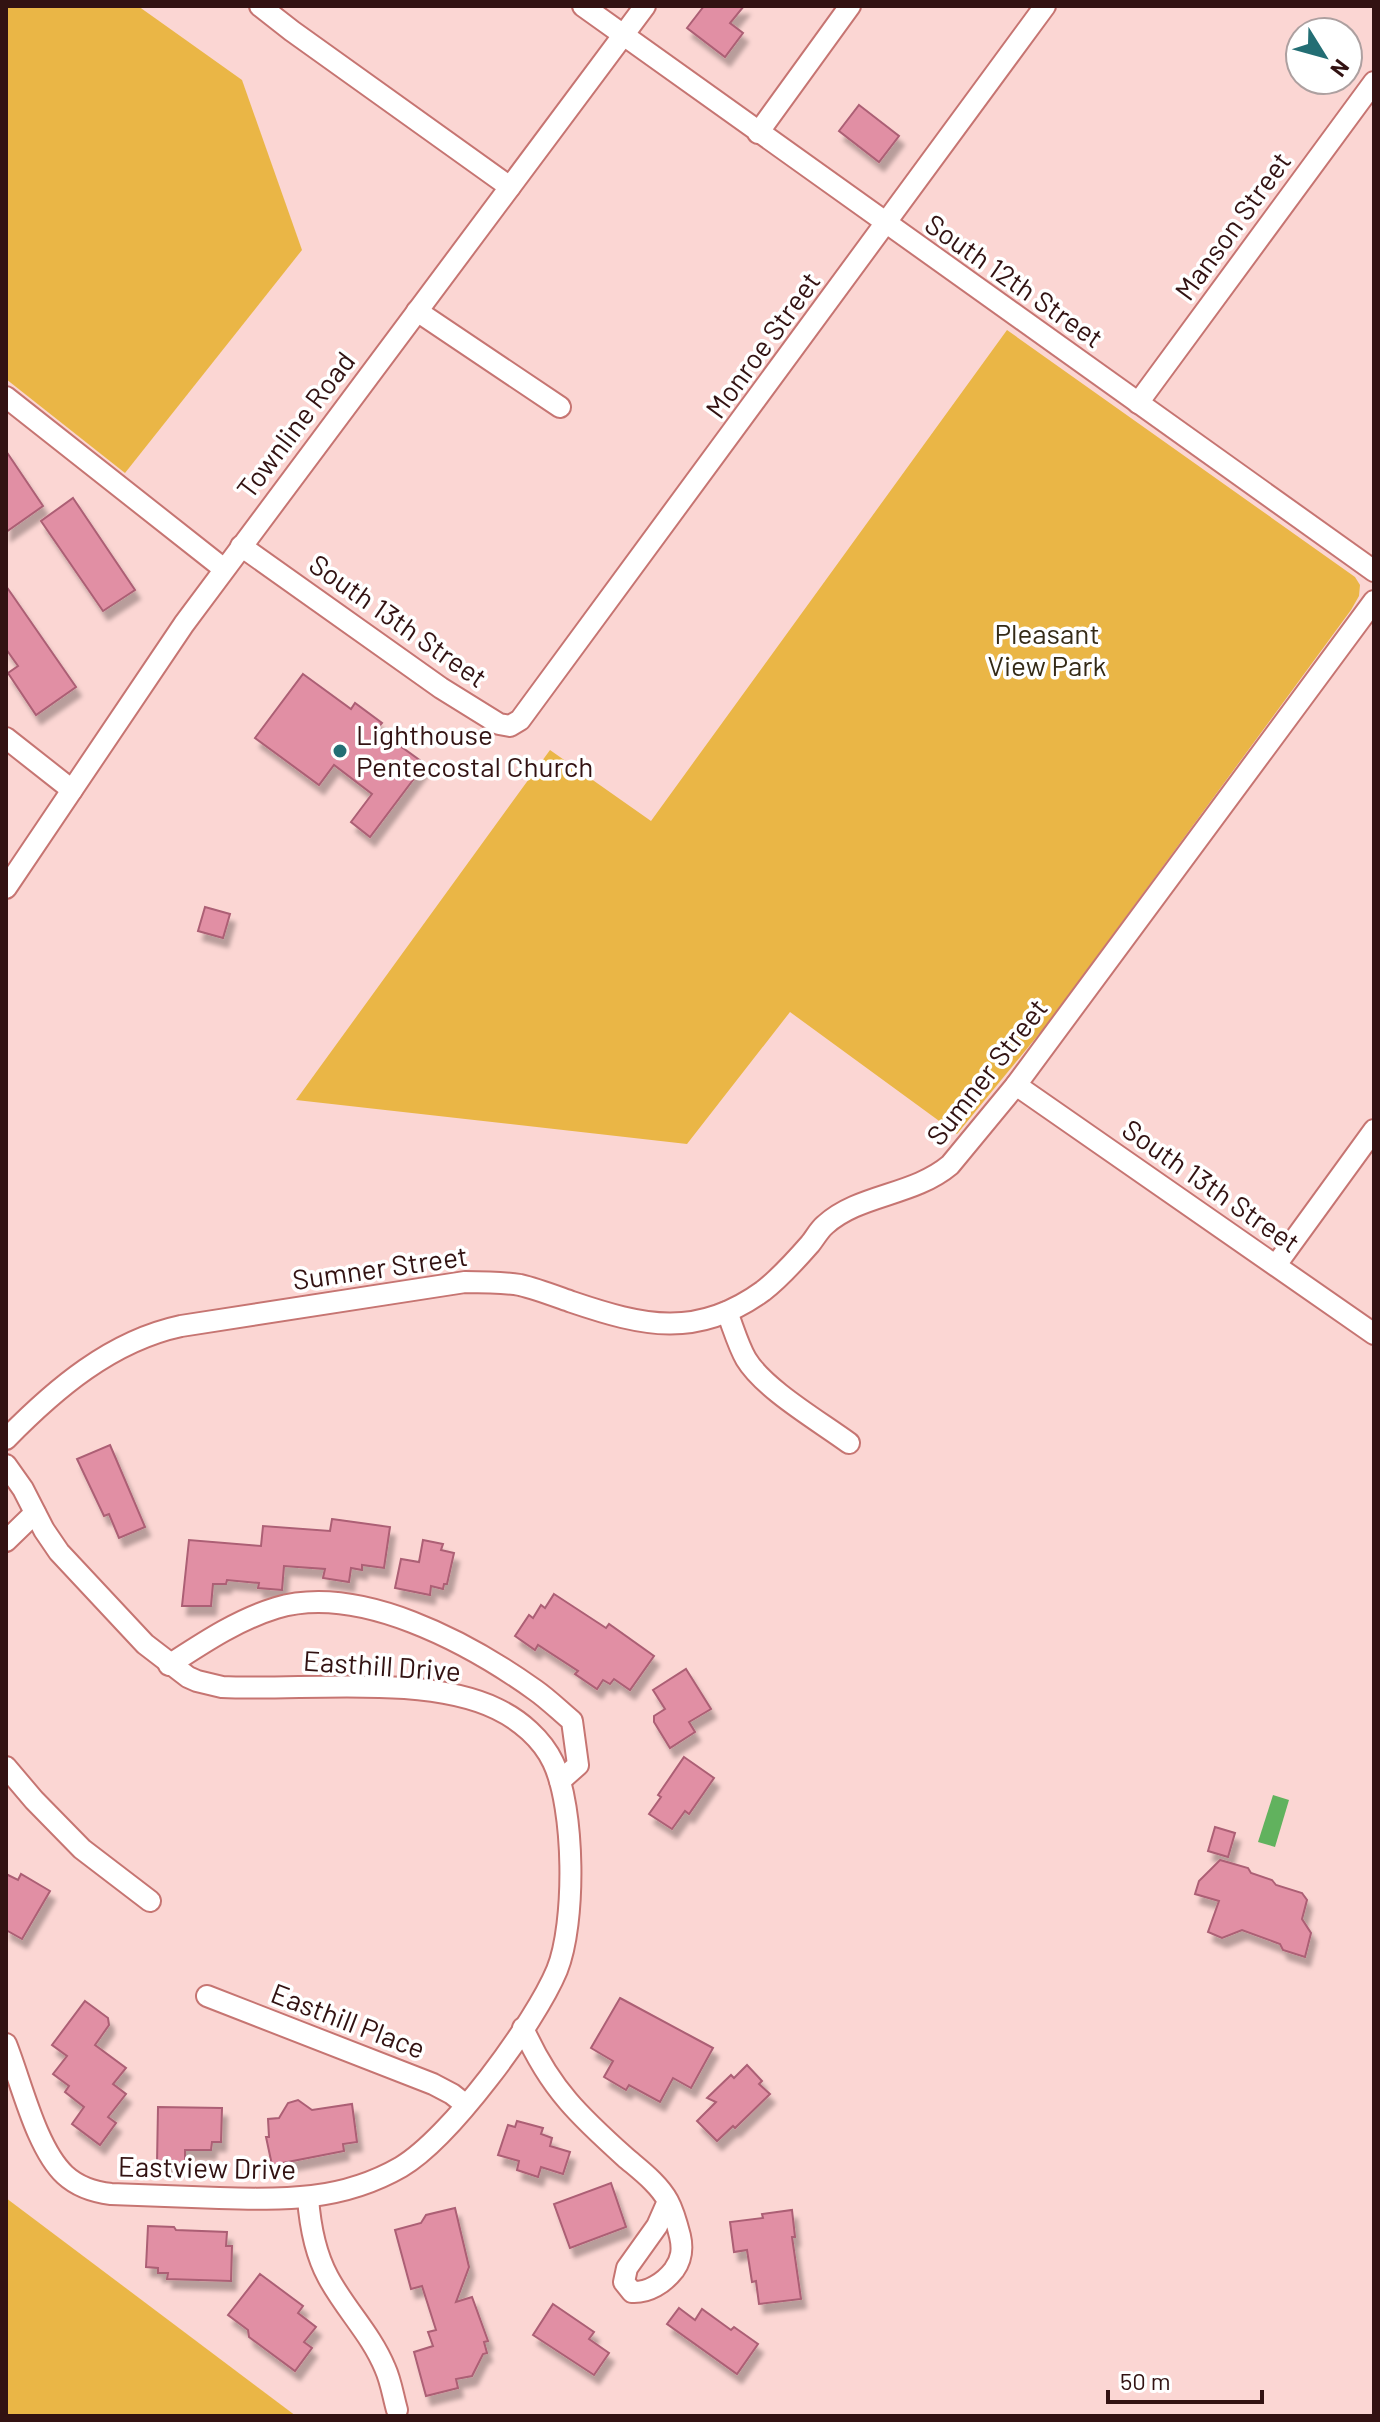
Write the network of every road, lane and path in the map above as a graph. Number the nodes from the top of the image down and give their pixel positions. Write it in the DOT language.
graph roads {
  1 [pos="260,6"];
  2 [pos="583,6"];
  3 [pos="645,6"];
  4 [pos="850,6"];
  5 [pos="1045,6"];
  6 [pos="623,36"];
  7 [pos="1374,82"];
  8 [pos="758,133"];
  9 [pos="510,187"];
  10 [pos="887,224"];
  11 [pos="417,311"];
  12 [pos="6,397"];
  13 [pos="1138,403"];
  14 [pos="560,407"];
  15 [pos="241,546"];
  16 [pos="224,569"];
  17 [pos="1374,571"];
  18 [pos="1374,601"];
  19 [pos="525,715"];
  20 [pos="6,738"];
  21 [pos="72,790"];
  22 [pos="6,888"];
  23 [pos="1016,1085"];
  24 [pos="1374,1130"];
  25 [pos="1276,1265"];
  26 [pos="727,1312"];
  27 [pos="1374,1334"];
  28 [pos="6,1439"];
  29 [pos="849,1443"];
  30 [pos="6,1465"];
  31 [pos="35,1513"];
  32 [pos="6,1541"];
  33 [pos="169,1665"];
  34 [pos="6,1767"];
  35 [pos="560,1781"];
  36 [pos="150,1901"];
  37 [pos="207,1996"];
  38 [pos="523,2028"];
  39 [pos="6,2044"];
  40 [pos="466,2105"];
  41 [pos="308,2198"];
  42 [pos="668,2201"];
  43 [pos="397,2410"];
  1 -- 9 [label="street"];
  2 -- 6 [label="street, South 12th Street"];
  3 -- 6 [label="street, Townline Road"];
  4 -- 8 [label="street"];
  5 -- 10 [label="street, Monroe Street"];
  6 -- 8 [label="street, South 12th Street"];
  6 -- 9 [label="street, Townline Road"];
  7 -- 13 [label="street, Manson Street"];
  8 -- 10 [label="street, South 12th Street"];
  9 -- 11 [label="street, Townline Road"];
  10 -- 13 [label="street, South 12th Street"];
  10 -- 19 [label="street, Monroe Street"];
  11 -- 14 [label="street"];
  11 -- 15 [label="street, Townline Road"];
  12 -- 16 [label="street"];
  13 -- 17 [label="street, South 12th Street"];
  15 -- 16 [label="street, Townline Road"];
  15 -- 19 [label="street, South 13th Street"];
  16 -- 21 [label="street, Townline Road"];
  18 -- 23 [label="street, Sumner Street"];
  20 -- 21 [label="street"];
  21 -- 22 [label="street, Townline Road"];
  23 -- 25 [label="street, South 13th Street"];
  23 -- 26 [label="street, Sumner Street"];
  24 -- 25 [label="street"];
  25 -- 27 [label="street, South 13th Street"];
  26 -- 28 [label="street, Sumner Street"];
  26 -- 29 [label="street"];
  30 -- 31 [label="street, Easthill Drive"];
  31 -- 32 [label="street"];
  31 -- 33 [label="street, Easthill Drive"];
  33 -- 35 [label="street, Easthill Drive"];
  33 -- 35 [label="street"];
  34 -- 36 [label="street"];
  35 -- 38 [label="street, Easthill Drive"];
  37 -- 40 [label="street, Easthill Place"];
  38 -- 40 [label="street, Eastview Drive"];
  38 -- 42 [label="street"];
  39 -- 41 [label="street, Eastview Drive"];
  40 -- 41 [label="street, Eastview Drive"];
  41 -- 43 [label="street"];
}
